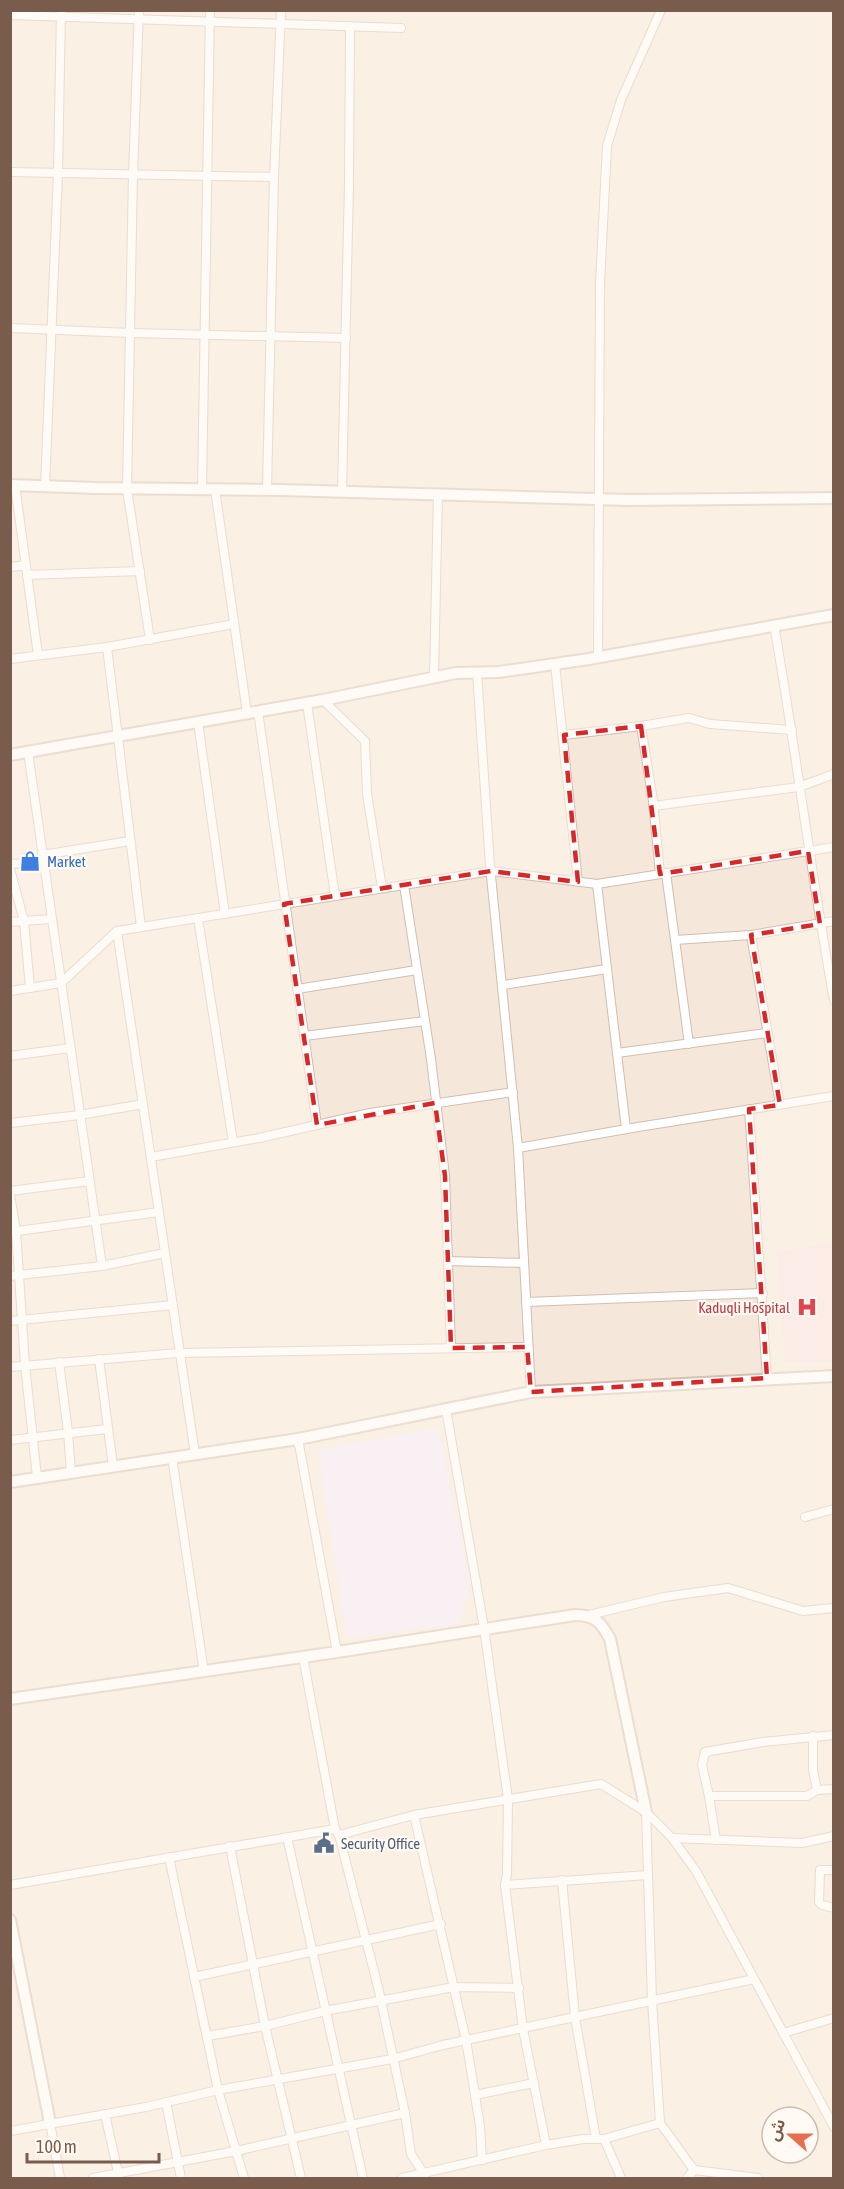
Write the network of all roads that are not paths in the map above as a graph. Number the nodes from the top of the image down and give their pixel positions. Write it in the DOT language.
graph roads {
  1 [pos="210,10"];
  2 [pos="280,10"];
  3 [pos="661,10"];
  4 [pos="61,14"];
  5 [pos="10,15"];
  6 [pos="139,15"];
  7 [pos="210,22"];
  8 [pos="279,24"];
  9 [pos="350,26"];
  10 [pos="401,28"];
  11 [pos="10,172"];
  12 [pos="58,173"];
  13 [pos="133,174"];
  14 [pos="207,175"];
  15 [pos="274,177"];
  16 [pos="10,328"];
  17 [pos="51,330"];
  18 [pos="130,333"];
  19 [pos="205,334"];
  20 [pos="271,337"];
  21 [pos="346,338"];
  22 [pos="13,485"];
  23 [pos="45,487"];
  24 [pos="127,489"];
  25 [pos="202,489"];
  26 [pos="215,489"];
  27 [pos="267,489"];
  28 [pos="342,491"];
  29 [pos="438,494"];
  30 [pos="834,498"];
  31 [pos="600,499"];
  32 [pos="26,565"];
  33 [pos="10,567"];
  34 [pos="140,571"];
  35 [pos="27,575"];
  36 [pos="834,615"];
  37 [pos="234,624"];
  38 [pos="774,625"];
  39 [pos="150,639"];
  40 [pos="107,647"];
  41 [pos="38,655"];
  42 [pos="598,657"];
  43 [pos="10,659"];
  44 [pos="555,664"];
  45 [pos="477,672"];
  46 [pos="434,677"];
  47 [pos="324,700"];
  48 [pos="307,703"];
  49 [pos="258,711"];
  50 [pos="247,713"];
  51 [pos="198,722"];
  52 [pos="641,726"];
  53 [pos="792,730"];
  54 [pos="564,735"];
  55 [pos="117,736"];
  56 [pos="28,752"];
  57 [pos="10,755"];
  58 [pos="834,774"];
  59 [pos="800,787"];
  60 [pos="653,806"];
  61 [pos="130,841"];
  62 [pos="834,847"];
  63 [pos="808,851"];
  64 [pos="43,859"];
  65 [pos="10,866"];
  66 [pos="491,871"];
  67 [pos="663,874"];
  68 [pos="578,882"];
  69 [pos="597,884"];
  70 [pos="404,885"];
  71 [pos="382,888"];
  72 [pos="335,896"];
  73 [pos="284,904"];
  74 [pos="225,914"];
  75 [pos="198,918"];
  76 [pos="51,920"];
  77 [pos="24,921"];
  78 [pos="834,921"];
  79 [pos="10,922"];
  80 [pos="820,924"];
  81 [pos="141,927"];
  82 [pos="117,931"];
  83 [pos="751,935"];
  84 [pos="675,940"];
  85 [pos="607,969"];
  86 [pos="417,970"];
  87 [pos="60,983"];
  88 [pos="502,985"];
  89 [pos="30,988"];
  90 [pos="297,989"];
  91 [pos="10,991"];
  92 [pos="834,1000"];
  93 [pos="425,1021"];
  94 [pos="767,1033"];
  95 [pos="304,1036"];
  96 [pos="689,1044"];
  97 [pos="70,1048"];
  98 [pos="617,1053"];
  99 [pos="10,1056"];
  100 [pos="513,1092"];
  101 [pos="834,1096"];
  102 [pos="143,1104"];
  103 [pos="435,1104"];
  104 [pos="780,1105"];
  105 [pos="749,1109"];
  106 [pos="80,1115"];
  107 [pos="10,1123"];
  108 [pos="317,1125"];
  109 [pos="626,1129"];
  110 [pos="234,1142"];
  111 [pos="518,1148"];
  112 [pos="151,1157"];
  113 [pos="89,1181"];
  114 [pos="10,1193"];
  115 [pos="159,1212"];
  116 [pos="95,1221"];
  117 [pos="13,1232"];
  118 [pos="165,1253"];
  119 [pos="448,1262"];
  120 [pos="524,1263"];
  121 [pos="102,1266"];
  122 [pos="15,1275"];
  123 [pos="763,1293"];
  124 [pos="526,1302"];
  125 [pos="173,1305"];
  126 [pos="23,1320"];
  127 [pos="10,1321"];
  128 [pos="527,1347"];
  129 [pos="451,1348"];
  130 [pos="179,1353"];
  131 [pos="99,1359"];
  132 [pos="59,1362"];
  133 [pos="25,1365"];
  134 [pos="10,1367"];
  135 [pos="834,1376"];
  136 [pos="767,1378"];
  137 [pos="531,1392"];
  138 [pos="446,1408"];
  139 [pos="107,1429"];
  140 [pos="68,1432"];
  141 [pos="34,1436"];
  142 [pos="298,1439"];
  143 [pos="10,1440"];
  144 [pos="195,1454"];
  145 [pos="172,1457"];
  146 [pos="113,1466"];
  147 [pos="71,1473"];
  148 [pos="37,1478"];
  149 [pos="10,1482"];
  150 [pos="834,1509"];
  151 [pos="805,1516"];
  152 [pos="834,1608"];
  153 [pos="589,1615"];
  154 [pos="484,1628"];
  155 [pos="336,1652"];
  156 [pos="303,1657"];
  157 [pos="204,1672"];
  158 [pos="10,1700"];
  159 [pos="834,1735"];
  160 [pos="813,1736"];
  161 [pos="834,1789"];
  162 [pos="817,1790"];
  163 [pos="709,1796"];
  164 [pos="508,1799"];
  165 [pos="646,1812"];
  166 [pos="414,1815"];
  167 [pos="337,1832"];
  168 [pos="834,1836"];
  169 [pos="287,1837"];
  170 [pos="672,1838"];
  171 [pos="716,1840"];
  172 [pos="230,1846"];
  173 [pos="170,1857"];
  174 [pos="834,1870"];
  175 [pos="648,1875"];
  176 [pos="562,1880"];
  177 [pos="10,1885"];
  178 [pos="505,1885"];
  179 [pos="834,1908"];
  180 [pos="10,1920"];
  181 [pos="441,1924"];
  182 [pos="366,1941"];
  183 [pos="312,1951"];
  184 [pos="253,1964"];
  185 [pos="194,1977"];
  186 [pos="754,1980"];
  187 [pos="454,1987"];
  188 [pos="519,1988"];
  189 [pos="652,2000"];
  190 [pos="380,2002"];
  191 [pos="325,2011"];
  192 [pos="575,2017"];
  193 [pos="834,2018"];
  194 [pos="265,2026"];
  195 [pos="523,2029"];
  196 [pos="783,2033"];
  197 [pos="207,2036"];
  198 [pos="466,2040"];
  199 [pos="392,2059"];
  200 [pos="338,2068"];
  201 [pos="278,2079"];
  202 [pos="534,2083"];
  203 [pos="218,2090"];
  204 [pos="475,2095"];
  205 [pos="165,2102"];
  206 [pos="405,2113"];
  207 [pos="105,2114"];
  208 [pos="50,2123"];
  209 [pos="660,2123"];
  210 [pos="351,2126"];
  211 [pos="834,2127"];
  212 [pos="10,2130"];
  213 [pos="292,2138"];
  214 [pos="600,2139"];
  215 [pos="546,2145"];
  216 [pos="236,2151"];
  217 [pos="482,2160"];
  218 [pos="177,2163"];
  219 [pos="694,2170"];
  220 [pos="118,2176"];
  221 [pos="424,2176"];
  222 [pos="60,2178"];
  223 [pos="93,2178"];
  224 [pos="181,2178"];
  225 [pos="244,2178"];
  226 [pos="301,2178"];
  227 [pos="363,2178"];
  228 [pos="402,2178"];
  229 [pos="621,2178"];
  230 [pos="687,2178"];
  231 [pos="758,2178"];
  1 -- 7 [label="street"];
  2 -- 8 [label="street"];
  3 -- 31 [label="street"];
  4 -- 5 [label="street"];
  4 -- 6 [label="street"];
  4 -- 12 [label="street"];
  6 -- 7 [label="street"];
  6 -- 13 [label="street"];
  7 -- 8 [label="street"];
  7 -- 14 [label="street"];
  8 -- 9 [label="street"];
  8 -- 15 [label="street"];
  9 -- 10 [label="street"];
  9 -- 21 [label="street"];
  11 -- 12 [label="street"];
  12 -- 13 [label="street"];
  12 -- 17 [label="street"];
  13 -- 14 [label="street"];
  13 -- 18 [label="street"];
  14 -- 15 [label="street"];
  14 -- 19 [label="street"];
  15 -- 20 [label="street"];
  16 -- 17 [label="street"];
  17 -- 18 [label="street"];
  17 -- 23 [label="street"];
  18 -- 19 [label="street"];
  18 -- 24 [label="street"];
  19 -- 20 [label="street"];
  19 -- 25 [label="street"];
  20 -- 21 [label="street"];
  20 -- 27 [label="street"];
  21 -- 28 [label="street"];
  22 -- 23 [label="street"];
  22 -- 32 [label="street"];
  23 -- 24 [label="street"];
  24 -- 25 [label="street"];
  24 -- 34 [label="street"];
  25 -- 26 [label="street"];
  26 -- 27 [label="street"];
  26 -- 37 [label="street"];
  27 -- 28 [label="street"];
  28 -- 29 [label="street"];
  29 -- 31 [label="street"];
  29 -- 46 [label="street"];
  30 -- 31 [label="street"];
  31 -- 42 [label="street"];
  32 -- 33 [label="street"];
  32 -- 35 [label="street"];
  34 -- 35 [label="street"];
  34 -- 39 [label="street"];
  35 -- 41 [label="street"];
  36 -- 38 [label="street"];
  37 -- 39 [label="street"];
  37 -- 50 [label="street"];
  38 -- 42 [label="street"];
  38 -- 53 [label="street"];
  39 -- 40 [label="street"];
  40 -- 41 [label="street"];
  40 -- 55 [label="street"];
  41 -- 43 [label="street"];
  42 -- 44 [label="street"];
  44 -- 45 [label="street"];
  44 -- 54 [label="street"];
  45 -- 46 [label="street"];
  45 -- 66 [label="street"];
  46 -- 47 [label="street"];
  47 -- 48 [label="street"];
  47 -- 71 [label="street"];
  48 -- 49 [label="street"];
  48 -- 72 [label="street"];
  49 -- 50 [label="street"];
  49 -- 73 [label="street"];
  50 -- 51 [label="street"];
  51 -- 55 [label="street"];
  51 -- 74 [label="street"];
  52 -- 53 [label="street"];
  52 -- 54 [label="street"];
  52 -- 60 [label="street"];
  53 -- 59 [label="street"];
  54 -- 68 [label="street"];
  55 -- 56 [label="street"];
  55 -- 61 [label="street"];
  56 -- 57 [label="street"];
  56 -- 64 [label="street"];
  58 -- 59 [label="street"];
  59 -- 60 [label="street"];
  59 -- 63 [label="street"];
  60 -- 67 [label="street"];
  61 -- 64 [label="street"];
  61 -- 81 [label="street"];
  62 -- 63 [label="street"];
  63 -- 67 [label="street"];
  63 -- 80 [label="street"];
  64 -- 65 [label="street"];
  64 -- 76 [label="street"];
  65 -- 77 [label="street"];
  66 -- 68 [label="street"];
  66 -- 70 [label="street"];
  66 -- 88 [label="street"];
  67 -- 69 [label="street"];
  67 -- 84 [label="street"];
  68 -- 69 [label="street"];
  69 -- 85 [label="street"];
  70 -- 71 [label="street"];
  70 -- 86 [label="street"];
  71 -- 72 [label="street"];
  72 -- 73 [label="street"];
  73 -- 74 [label="street"];
  73 -- 90 [label="street"];
  74 -- 75 [label="street"];
  75 -- 81 [label="street"];
  75 -- 110 [label="street"];
  76 -- 77 [label="street"];
  76 -- 87 [label="street"];
  77 -- 79 [label="street"];
  77 -- 89 [label="street"];
  78 -- 80 [label="street"];
  80 -- 83 [label="street"];
  80 -- 92 [label="street"];
  81 -- 82 [label="street"];
  82 -- 87 [label="street"];
  82 -- 102 [label="street"];
  83 -- 84 [label="street"];
  83 -- 94 [label="street"];
  84 -- 96 [label="street"];
  85 -- 88 [label="street"];
  85 -- 98 [label="street"];
  86 -- 90 [label="street"];
  86 -- 93 [label="street"];
  87 -- 89 [label="street"];
  87 -- 97 [label="street"];
  88 -- 100 [label="street"];
  89 -- 91 [label="street"];
  90 -- 95 [label="street"];
  93 -- 95 [label="street"];
  93 -- 103 [label="street"];
  94 -- 96 [label="street"];
  94 -- 104 [label="street"];
  95 -- 108 [label="street"];
  96 -- 98 [label="street"];
  97 -- 99 [label="street"];
  97 -- 106 [label="street"];
  98 -- 109 [label="street"];
  100 -- 103 [label="street"];
  100 -- 111 [label="street"];
  101 -- 104 [label="street"];
  102 -- 106 [label="street"];
  102 -- 112 [label="street"];
  103 -- 108 [label="street"];
  103 -- 119 [label="street"];
  104 -- 105 [label="street"];
  105 -- 109 [label="street"];
  105 -- 123 [label="street"];
  106 -- 107 [label="street"];
  106 -- 113 [label="street"];
  108 -- 110 [label="street"];
  109 -- 111 [label="street"];
  110 -- 112 [label="street"];
  111 -- 120 [label="street"];
  112 -- 115 [label="street"];
  113 -- 114 [label="street"];
  113 -- 116 [label="street"];
  114 -- 117 [label="street"];
  115 -- 116 [label="street"];
  115 -- 118 [label="street"];
  116 -- 117 [label="street"];
  116 -- 121 [label="street"];
  117 -- 122 [label="street"];
  118 -- 121 [label="street"];
  118 -- 125 [label="street"];
  119 -- 120 [label="street"];
  119 -- 129 [label="street"];
  120 -- 124 [label="street"];
  121 -- 122 [label="street"];
  122 -- 126 [label="street"];
  123 -- 124 [label="street"];
  123 -- 136 [label="street"];
  124 -- 128 [label="street"];
  125 -- 126 [label="street"];
  125 -- 130 [label="street"];
  126 -- 127 [label="street"];
  126 -- 133 [label="street"];
  128 -- 129 [label="street"];
  128 -- 137 [label="street"];
  129 -- 130 [label="street"];
  130 -- 131 [label="street"];
  130 -- 144 [label="street"];
  131 -- 132 [label="street"];
  131 -- 139 [label="street"];
  132 -- 133 [label="street"];
  132 -- 140 [label="street"];
  133 -- 134 [label="street"];
  133 -- 141 [label="street"];
  135 -- 136 [label="street"];
  136 -- 137 [label="street"];
  137 -- 138 [label="street"];
  138 -- 142 [label="street"];
  138 -- 154 [label="street"];
  139 -- 140 [label="street"];
  139 -- 146 [label="street"];
  140 -- 141 [label="street"];
  140 -- 147 [label="street"];
  141 -- 143 [label="street"];
  141 -- 148 [label="street"];
  142 -- 144 [label="street"];
  142 -- 155 [label="street"];
  144 -- 145 [label="street"];
  145 -- 146 [label="street"];
  145 -- 157 [label="street"];
  146 -- 147 [label="street"];
  147 -- 148 [label="street"];
  148 -- 149 [label="street"];
  150 -- 151 [label="street"];
  152 -- 153 [label="street"];
  153 -- 154 [label="street"];
  153 -- 165 [label="street"];
  154 -- 155 [label="street"];
  154 -- 164 [label="street"];
  155 -- 156 [label="street"];
  156 -- 157 [label="street"];
  156 -- 167 [label="street"];
  157 -- 158 [label="street"];
  159 -- 160 [label="street"];
  160 -- 162 [label="street"];
  160 -- 163 [label="street"];
  161 -- 162 [label="street"];
  162 -- 163 [label="street"];
  163 -- 171 [label="street"];
  164 -- 165 [label="street"];
  164 -- 166 [label="street"];
  164 -- 178 [label="street"];
  165 -- 170 [label="street"];
  165 -- 175 [label="street"];
  166 -- 167 [label="street"];
  166 -- 181 [label="street"];
  167 -- 169 [label="street"];
  167 -- 182 [label="street"];
  168 -- 171 [label="street"];
  169 -- 172 [label="street"];
  169 -- 183 [label="street"];
  170 -- 171 [label="street"];
  170 -- 186 [label="street"];
  172 -- 173 [label="street"];
  172 -- 184 [label="street"];
  173 -- 177 [label="street"];
  173 -- 185 [label="street"];
  174 -- 179 [label="street"];
  175 -- 176 [label="street"];
  175 -- 189 [label="street"];
  176 -- 178 [label="street"];
  176 -- 192 [label="street"];
  178 -- 188 [label="street"];
  180 -- 208 [label="street"];
  181 -- 182 [label="street"];
  181 -- 187 [label="street"];
  182 -- 183 [label="street"];
  182 -- 190 [label="street"];
  183 -- 184 [label="street"];
  183 -- 191 [label="street"];
  184 -- 185 [label="street"];
  184 -- 194 [label="street"];
  185 -- 197 [label="street"];
  186 -- 189 [label="street"];
  186 -- 196 [label="street"];
  187 -- 188 [label="street"];
  187 -- 190 [label="street"];
  187 -- 198 [label="street"];
  188 -- 195 [label="street"];
  189 -- 192 [label="street"];
  189 -- 209 [label="street"];
  190 -- 191 [label="street"];
  190 -- 199 [label="street"];
  191 -- 194 [label="street"];
  191 -- 200 [label="street"];
  192 -- 195 [label="street"];
  192 -- 214 [label="street"];
  193 -- 196 [label="street"];
  194 -- 197 [label="street"];
  194 -- 201 [label="street"];
  195 -- 198 [label="street"];
  195 -- 202 [label="street"];
  196 -- 211 [label="street"];
  197 -- 203 [label="street"];
  198 -- 199 [label="street"];
  198 -- 204 [label="street"];
  199 -- 200 [label="street"];
  199 -- 206 [label="street"];
  200 -- 201 [label="street"];
  200 -- 210 [label="street"];
  201 -- 203 [label="street"];
  201 -- 213 [label="street"];
  202 -- 204 [label="street"];
  202 -- 215 [label="street"];
  203 -- 205 [label="street"];
  203 -- 216 [label="street"];
  204 -- 217 [label="street"];
  205 -- 207 [label="street"];
  205 -- 218 [label="street"];
  206 -- 210 [label="street"];
  206 -- 221 [label="street"];
  207 -- 208 [label="street"];
  207 -- 220 [label="street"];
  208 -- 212 [label="street"];
  208 -- 222 [label="street"];
  209 -- 214 [label="street"];
  209 -- 219 [label="street"];
  210 -- 213 [label="street"];
  210 -- 227 [label="street"];
  213 -- 216 [label="street"];
  213 -- 226 [label="street"];
  214 -- 215 [label="street"];
  214 -- 229 [label="street"];
  215 -- 217 [label="street"];
  216 -- 218 [label="street"];
  216 -- 225 [label="street"];
  217 -- 221 [label="street"];
  218 -- 220 [label="street"];
  218 -- 224 [label="street"];
  219 -- 230 [label="street"];
  219 -- 231 [label="street"];
  220 -- 223 [label="street"];
  221 -- 228 [label="street"];
}
